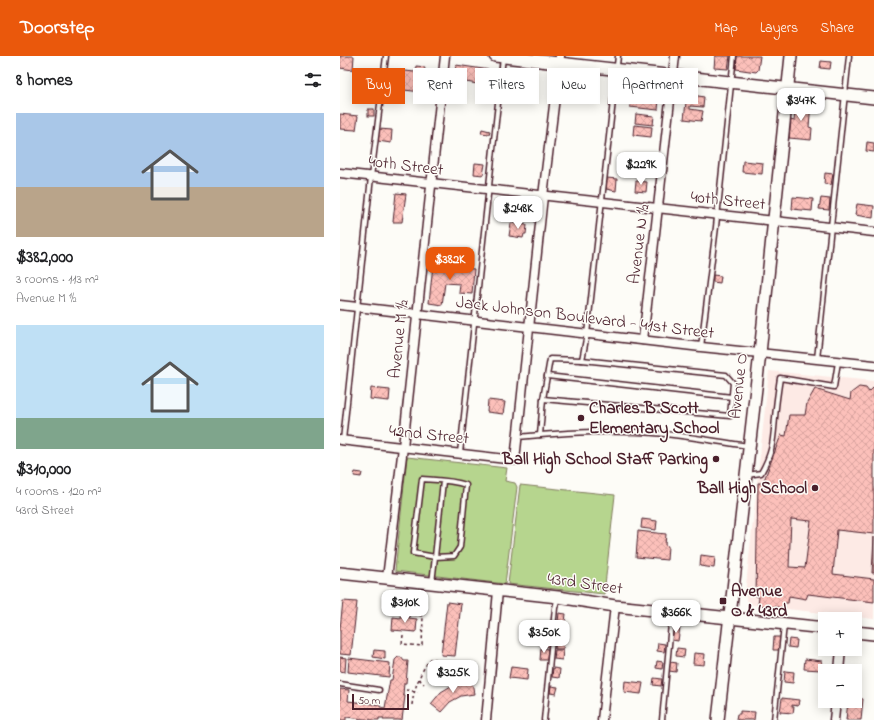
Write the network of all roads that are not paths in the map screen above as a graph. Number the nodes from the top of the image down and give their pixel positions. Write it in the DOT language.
graph roads {
  1 [pos="386,56"];
  2 [pos="445,56"];
  3 [pos="499,56"];
  4 [pos="618,56"];
  5 [pos="675,56"];
  6 [pos="734,56"];
  7 [pos="791,56"];
  8 [pos="849,56"];
  9 [pos="560,60"];
  10 [pos="616,68"];
  11 [pos="674,68"];
  12 [pos="608,69"];
  13 [pos="698,79"];
  14 [pos="730,82"];
  15 [pos="787,88"];
  16 [pos="845,95"];
  17 [pos="874,98"];
  18 [pos="612,104"];
  19 [pos="670,104"];
  20 [pos="340,173"];
  21 [pos="371,177"];
  22 [pos="431,184"];
  23 [pos="488,190"];
  24 [pos="544,196"];
  25 [pos="601,202"];
  26 [pos="658,208"];
  27 [pos="717,215"];
  28 [pos="774,221"];
  29 [pos="831,228"];
  30 [pos="874,232"];
  31 [pos="340,305"];
  32 [pos="358,307"];
  33 [pos="417,314"];
  34 [pos="474,321"];
  35 [pos="530,327"];
  36 [pos="587,334"];
  37 [pos="643,340"];
  38 [pos="701,347"];
  39 [pos="760,353"];
  40 [pos="817,359"];
  41 [pos="582,360"];
  42 [pos="838,361"];
  43 [pos="874,365"];
  44 [pos="547,376"];
  45 [pos="732,397"];
  46 [pos="543,399"];
  47 [pos="540,435"];
  48 [pos="518,437"];
  49 [pos="342,440"];
  50 [pos="750,446"];
  51 [pos="403,447"];
  52 [pos="460,453"];
  53 [pos="746,475"];
  54 [pos="443,481"];
  55 [pos="435,557"];
  56 [pos="340,573"];
  57 [pos="387,578"];
  58 [pos="432,583"];
  59 [pos="498,591"];
  60 [pos="558,597"];
  61 [pos="615,606"];
  62 [pos="672,611"];
  63 [pos="730,618"];
  64 [pos="784,624"];
  65 [pos="818,627"];
  66 [pos="862,633"];
  67 [pos="874,634"];
  68 [pos="340,684"];
  69 [pos="379,690"];
  70 [pos="835,708"];
  71 [pos="486,720"];
  72 [pos="544,720"];
  73 [pos="602,720"];
  74 [pos="662,720"];
  75 [pos="718,720"];
  76 [pos="774,720"];
  77 [pos="834,720"];
  1 -- 21 [label="lane"];
  2 -- 22 [label="street, Avenue M ½"];
  3 -- 9 [label="main road"];
  3 -- 23 [label="lane"];
  4 -- 10 [label="lane"];
  5 -- 11 [label="street, Avenue N ½"];
  6 -- 14 [label="lane"];
  7 -- 15 [label="main road, Avenue O"];
  8 -- 16 [label="lane"];
  9 -- 12 [label="main road"];
  9 -- 24 [label="street"];
  13 -- 14 [label="main road"];
  14 -- 15 [label="main road"];
  14 -- 27 [label="lane"];
  15 -- 16 [label="main road"];
  15 -- 28 [label="main road, Avenue O"];
  16 -- 17 [label="main road"];
  16 -- 29 [label="lane"];
  18 -- 25 [label="lane"];
  19 -- 26 [label="street, Avenue N ½"];
  20 -- 21 [label="street, 40th Street"];
  21 -- 22 [label="street, 40th Street"];
  21 -- 32 [label="lane"];
  22 -- 23 [label="street, 40th Street"];
  22 -- 33 [label="street, Avenue M ½"];
  23 -- 24 [label="street, 40th Street"];
  23 -- 34 [label="lane"];
  24 -- 25 [label="street, 40th Street"];
  24 -- 35 [label="street"];
  25 -- 26 [label="street, 40th Street"];
  25 -- 36 [label="lane"];
  26 -- 27 [label="street, 40th Street"];
  26 -- 37 [label="street, Avenue N ½"];
  27 -- 28 [label="street, 40th Street"];
  27 -- 38 [label="lane"];
  28 -- 29 [label="street, 40th Street"];
  28 -- 39 [label="main road, Avenue O"];
  29 -- 30 [label="street, 40th Street"];
  29 -- 40 [label="lane"];
  31 -- 32 [label="street, Jack Johnson Boulevard - 41st Street"];
  32 -- 33 [label="street, Jack Johnson Boulevard - 41st Street"];
  32 -- 49 [label="lane"];
  33 -- 34 [label="street, Jack Johnson Boulevard - 41st Street"];
  33 -- 51 [label="street, Avenue M ½"];
  34 -- 35 [label="street, Jack Johnson Boulevard - 41st Street"];
  34 -- 52 [label="lane"];
  35 -- 36 [label="street, Jack Johnson Boulevard - 41st Street"];
  35 -- 48 [label="street"];
  36 -- 37 [label="street, Jack Johnson Boulevard - 41st Street"];
  36 -- 41 [label="lane"];
  37 -- 38 [label="street, Jack Johnson Boulevard - 41st Street"];
  38 -- 39 [label="street, Jack Johnson Boulevard - 41st Street"];
  39 -- 40 [label="street, Jack Johnson Boulevard - 41st Street"];
  39 -- 50 [label="main road, Avenue O"];
  40 -- 42 [label="street, Jack Johnson Boulevard - 41st Street"];
  41 -- 44 [label="lane"];
  41 -- 45 [label="lane"];
  42 -- 43 [label="street, Jack Johnson Boulevard - 41st Street"];
  42 -- 53 [label="lane"];
  44 -- 45 [label="lane"];
  44 -- 46 [label="lane"];
  45 -- 46 [label="lane"];
  46 -- 47 [label="lane"];
  47 -- 48 [label="lane"];
  47 -- 50 [label="lane"];
  48 -- 52 [label="street, 42nd Street"];
  49 -- 51 [label="street, 42nd Street"];
  50 -- 53 [label="main road, Avenue O"];
  51 -- 52 [label="street, 42nd Street"];
  51 -- 57 [label="street, Avenue M ½"];
  53 -- 63 [label="main road, Avenue O"];
  54 -- 55 [label="lane"];
  54 -- 55 [label="lane"];
  54 -- 55 [label="lane"];
  55 -- 58 [label="lane"];
  56 -- 57 [label="main road, 43rd Street"];
  57 -- 58 [label="main road, 43rd Street"];
  58 -- 59 [label="main road, 43rd Street"];
  59 -- 60 [label="main road, 43rd Street"];
  59 -- 71 [label="street"];
  60 -- 61 [label="main road, 43rd Street"];
  60 -- 72 [label="lane"];
  61 -- 62 [label="main road, 43rd Street"];
  61 -- 73 [label="street"];
  62 -- 63 [label="main road, 43rd Street"];
  62 -- 74 [label="lane"];
  63 -- 64 [label="main road, 43rd Street"];
  63 -- 75 [label="main road, Avenue O"];
  64 -- 65 [label="main road, 43rd Street"];
  64 -- 76 [label="lane"];
  66 -- 67 [label="main road"];
  68 -- 69 [label="lane"];
  70 -- 77 [label="street"];
}
